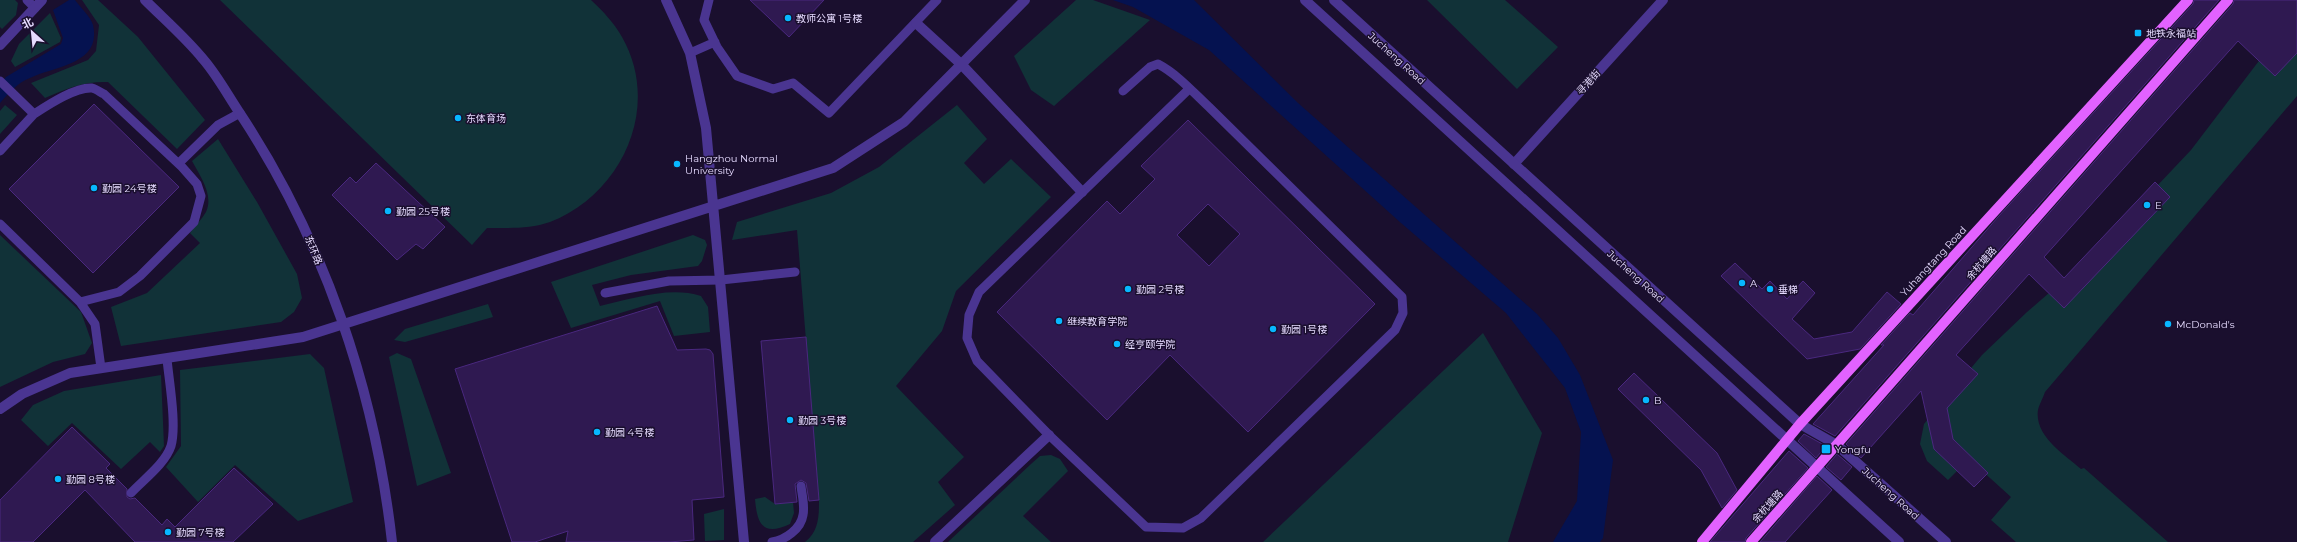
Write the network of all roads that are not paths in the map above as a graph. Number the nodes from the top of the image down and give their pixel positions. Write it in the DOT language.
graph roads {
  1 [pos="27,0"];
  2 [pos="145,0"];
  3 [pos="666,0"];
  4 [pos="709,0"];
  5 [pos="937,0"];
  6 [pos="1025,0"];
  7 [pos="1305,0"];
  8 [pos="1334,0"];
  9 [pos="1662,0"];
  10 [pos="2188,0"];
  11 [pos="2228,0"];
  12 [pos="39,4"];
  13 [pos="916,23"];
  14 [pos="715,42"];
  15 [pos="0,45"];
  16 [pos="690,53"];
  17 [pos="962,65"];
  18 [pos="0,81"];
  19 [pos="1189,89"];
  20 [pos="1123,91"];
  21 [pos="240,113"];
  22 [pos="34,114"];
  23 [pos="0,152"];
  24 [pos="178,163"];
  25 [pos="1514,164"];
  26 [pos="1082,192"];
  27 [pos="714,207"];
  28 [pos="0,224"];
  29 [pos="795,272"];
  30 [pos="721,280"];
  31 [pos="605,293"];
  32 [pos="80,302"];
  33 [pos="343,324"];
  34 [pos="167,359"];
  35 [pos="101,368"];
  36 [pos="0,409"];
  37 [pos="1800,424"];
  38 [pos="1049,435"];
  39 [pos="1786,439"];
  40 [pos="1837,445"];
  41 [pos="1818,468"];
  42 [pos="801,486"];
  43 [pos="131,494"];
  44 [pos="392,542"];
  45 [pos="744,542"];
  46 [pos="772,542"];
  47 [pos="935,542"];
  48 [pos="1702,542"];
  49 [pos="1751,542"];
  50 [pos="1899,542"];
  51 [pos="1946,542"];
  1 -- 12 [label="lane"];
  2 -- 21 [label="street, 东环路"];
  3 -- 16 [label="street"];
  4 -- 14 [label="lane"];
  5 -- 13 [label="lane"];
  6 -- 17 [label="street"];
  7 -- 39 [label="street, Jucheng Road"];
  8 -- 25 [label="street, Jucheng Road"];
  9 -- 25 [label="street, 寻港街"];
  10 -- 37 [label="main road, Yuhangtang Road"];
  11 -- 40 [label="main road, 余杭塘路"];
  12 -- 15 [label="street"];
  13 -- 14 [label="lane"];
  13 -- 17 [label="street"];
  14 -- 16 [label="lane"];
  16 -- 27 [label="street"];
  17 -- 26 [label="street"];
  17 -- 27 [label="street"];
  18 -- 22 [label="lane"];
  19 -- 20 [label="lane"];
  19 -- 26 [label="lane"];
  19 -- 38 [label="lane"];
  21 -- 24 [label="lane"];
  21 -- 33 [label="street, 东环路"];
  22 -- 23 [label="lane"];
  22 -- 24 [label="lane"];
  24 -- 32 [label="lane"];
  25 -- 37 [label="street, Jucheng Road"];
  26 -- 38 [label="lane"];
  27 -- 30 [label="street"];
  27 -- 33 [label="street"];
  28 -- 32 [label="lane"];
  29 -- 30 [label="lane"];
  30 -- 31 [label="lane"];
  30 -- 45 [label="street"];
  32 -- 35 [label="lane"];
  33 -- 34 [label="street"];
  33 -- 44 [label="street, 东环路"];
  34 -- 35 [label="street"];
  34 -- 43 [label="lane"];
  35 -- 36 [label="street"];
  37 -- 39 [label="main road, Yuhangtang Road"];
  37 -- 40 [label="street, Jucheng Road"];
  38 -- 47 [label="street"];
  39 -- 41 [label="street, Jucheng Road"];
  39 -- 48 [label="main road, Yuhangtang Road"];
  40 -- 41 [label="main road, 余杭塘路"];
  40 -- 51 [label="street, Jucheng Road"];
  41 -- 49 [label="main road, 余杭塘路"];
  41 -- 50 [label="street, Jucheng Road"];
  42 -- 46 [label="lane"];
}
